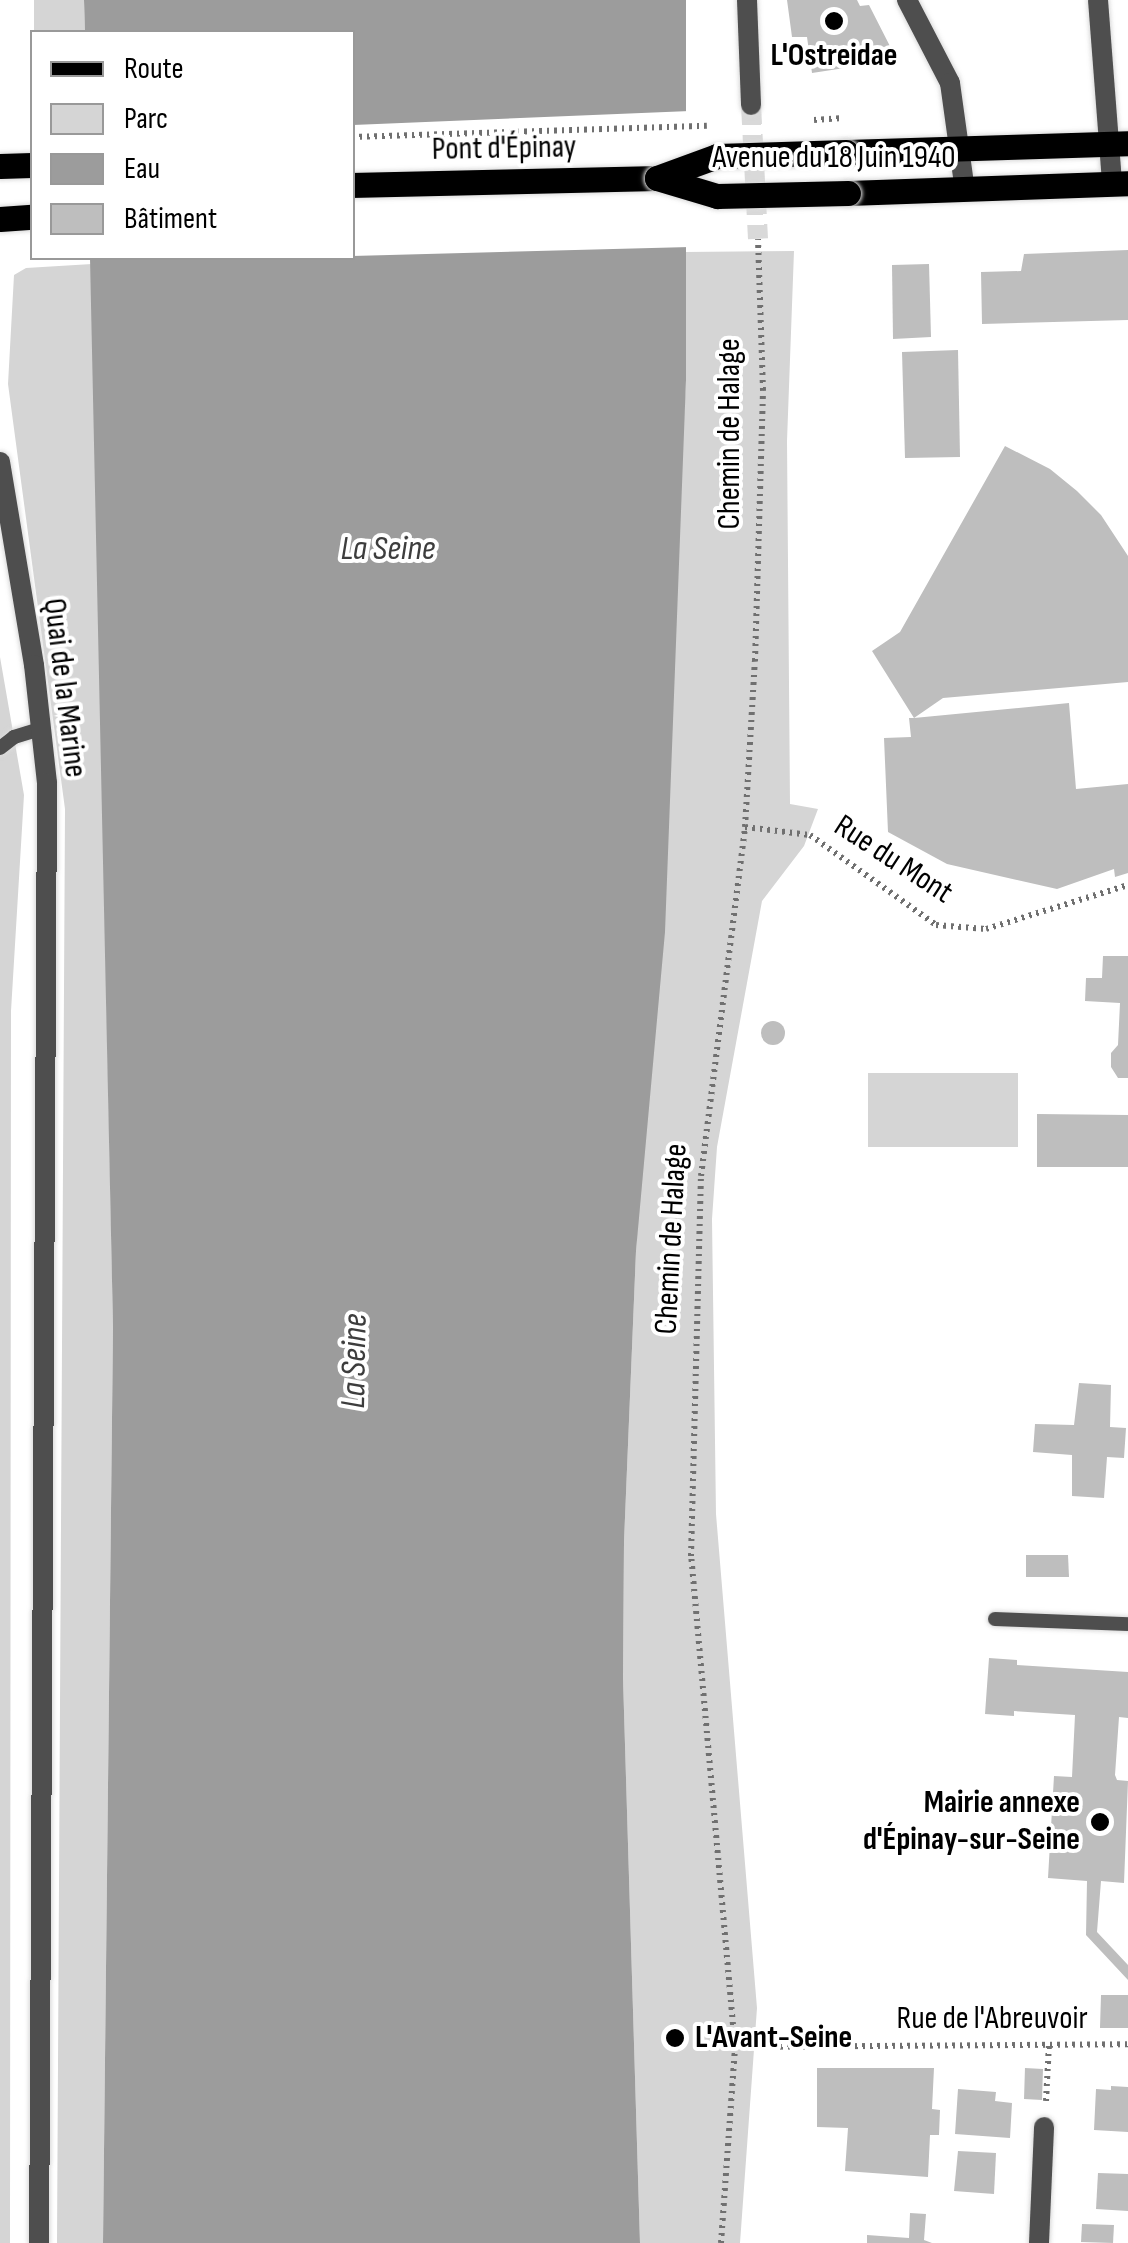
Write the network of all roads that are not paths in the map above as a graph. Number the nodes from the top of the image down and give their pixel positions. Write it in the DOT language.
graph roads {
  1 [pos="746,0"];
  2 [pos="907,0"];
  3 [pos="1098,0"];
  4 [pos="751,105"];
  5 [pos="1119,143"];
  6 [pos="962,148"];
  7 [pos="30,165"];
  8 [pos="0,166"];
  9 [pos="657,178"];
  10 [pos="1120,183"];
  11 [pos="355,185"];
  12 [pos="965,191"];
  13 [pos="30,217"];
  14 [pos="0,219"];
  15 [pos="0,462"];
  16 [pos="41,729"];
  17 [pos="0,748"];
  18 [pos="996,1618"];
  19 [pos="1128,1624"];
  20 [pos="1044,2127"];
  21 [pos="39,2243"];
  22 [pos="1039,2243"];
  1 -- 4 [label="street"];
  2 -- 6 [label="street"];
  3 -- 5 [label="street"];
  5 -- 6 [label="main road, Avenue du 18 Juin 1940"];
  5 -- 10 [label="street"];
  6 -- 9 [label="main road, Avenue du 18 Juin 1940, bridge"];
  6 -- 12 [label="street"];
  7 -- 8 [label="main road"];
  9 -- 11 [label="main road, Pont d'Épinay"];
  9 -- 12 [label="main road, Avenue du 18 Juin 1940, bridge"];
  10 -- 12 [label="main road, Avenue du 18 Juin 1940"];
  13 -- 14 [label="main road"];
  15 -- 16 [label="street, Quai de la Marine"];
  16 -- 17 [label="lane"];
  16 -- 21 [label="street, Quai de la Marine"];
  18 -- 19 [label="lane"];
  20 -- 22 [label="street"];
}
